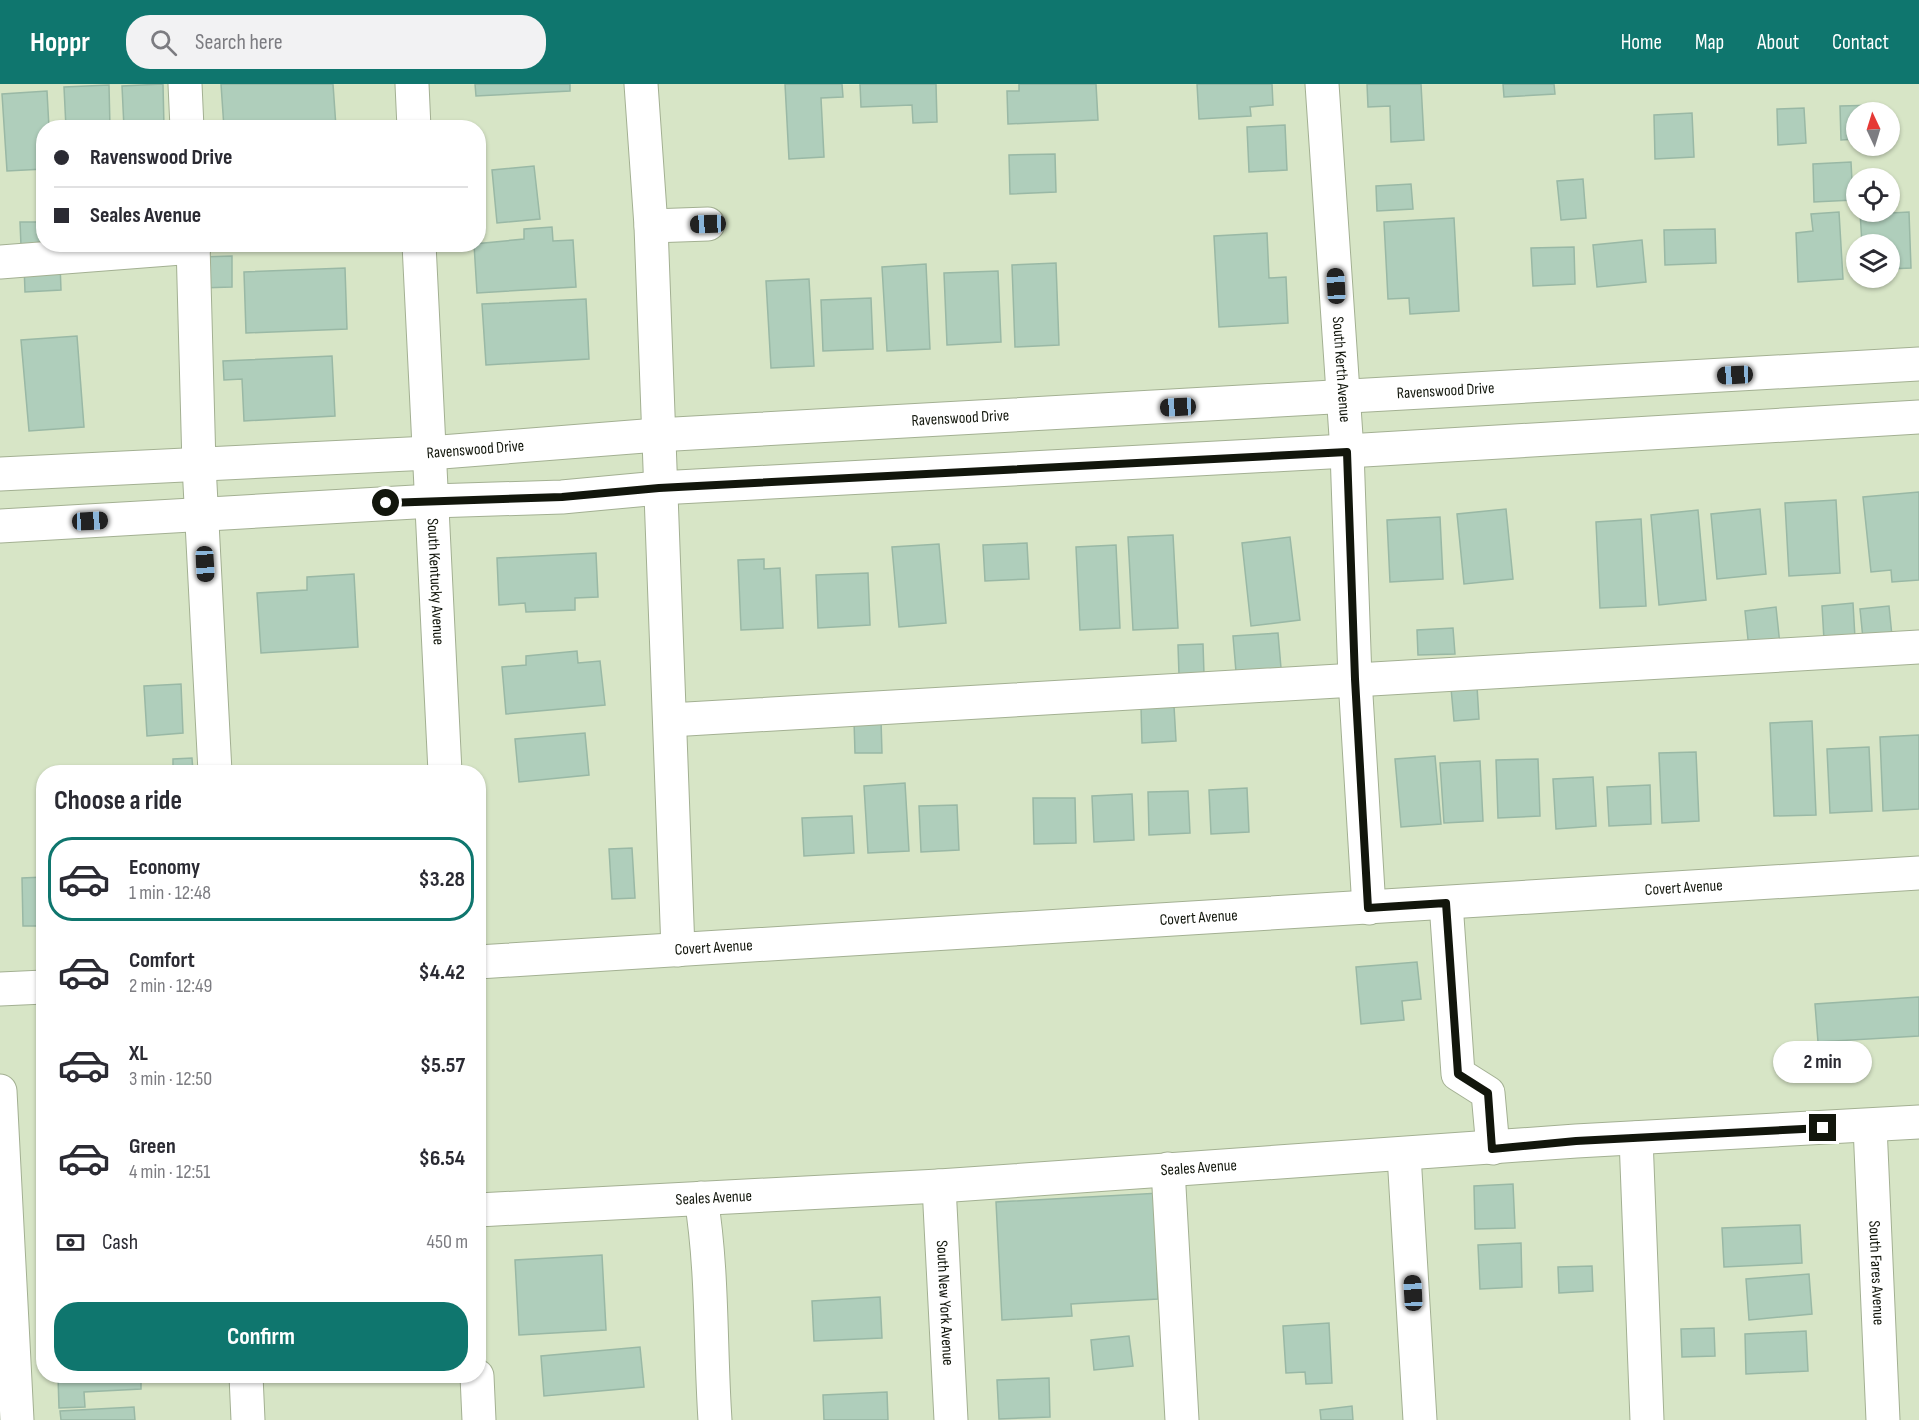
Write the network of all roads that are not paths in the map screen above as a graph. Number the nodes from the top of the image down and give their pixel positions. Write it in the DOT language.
graph roads {
  1 [pos="185,84"];
  2 [pos="412,84"];
  3 [pos="641,84"];
  4 [pos="1322,84"];
  5 [pos="187,120"];
  6 [pos="414,120"];
  7 [pos="708,224"];
  8 [pos="651,226"];
  9 [pos="121,252"];
  10 [pos="193,252"];
  11 [pos="419,252"];
  12 [pos="0,262"];
  13 [pos="1919,364"];
  14 [pos="1343,398"];
  15 [pos="1919,417"];
  16 [pos="657,435"];
  17 [pos="1347,452"];
  18 [pos="429,453"];
  19 [pos="200,465"];
  20 [pos="0,474"];
  21 [pos="659,488"];
  22 [pos="432,501"];
  23 [pos="202,514"];
  24 [pos="0,526"];
  25 [pos="1919,647"];
  26 [pos="1355,679"];
  27 [pos="670,720"];
  28 [pos="215,765"];
  29 [pos="445,765"];
  30 [pos="1919,873"];
  31 [pos="1446,903"];
  32 [pos="1368,908"];
  33 [pos="678,950"];
  34 [pos="486,962"];
  35 [pos="36,987"];
  36 [pos="0,989"];
  37 [pos="0,1091"];
  38 [pos="1919,1122"];
  39 [pos="1870,1126"];
  40 [pos="1636,1138"];
  41 [pos="1492,1149"];
  42 [pos="1404,1155"];
  43 [pos="1168,1169"];
  44 [pos="939,1186"];
  45 [pos="701,1198"];
  46 [pos="486,1210"];
  47 [pos="246,1383"];
  48 [pos="477,1383"];
  49 [pos="17,1420"];
  50 [pos="248,1420"];
  51 [pos="479,1420"];
  52 [pos="715,1420"];
  53 [pos="951,1420"];
  54 [pos="1182,1420"];
  55 [pos="1420,1420"];
  56 [pos="1647,1420"];
  57 [pos="1883,1420"];
  1 -- 5 [label="street"];
  2 -- 6 [label="street"];
  3 -- 8 [label="street"];
  4 -- 14 [label="street, South Kerth Avenue"];
  7 -- 8 [label="street"];
  8 -- 16 [label="street"];
  9 -- 12 [label="street"];
  10 -- 19 [label="street"];
  11 -- 18 [label="street, South Kentucky Avenue"];
  13 -- 14 [label="street, Ravenswood Drive"];
  14 -- 16 [label="street, Ravenswood Drive"];
  14 -- 17 [label="street, South Kerth Avenue"];
  15 -- 17 [label="street"];
  16 -- 18 [label="street, Ravenswood Drive"];
  16 -- 21 [label="street"];
  17 -- 21 [label="street"];
  17 -- 26 [label="street, South Kerth Avenue"];
  18 -- 19 [label="street, Ravenswood Drive"];
  18 -- 22 [label="street, South Kentucky Avenue"];
  19 -- 20 [label="street, Ravenswood Drive"];
  19 -- 23 [label="street"];
  21 -- 22 [label="street"];
  21 -- 27 [label="street"];
  22 -- 23 [label="street"];
  22 -- 29 [label="street, South Kentucky Avenue"];
  23 -- 24 [label="street"];
  23 -- 28 [label="street"];
  25 -- 26 [label="street"];
  26 -- 27 [label="street"];
  26 -- 32 [label="street, South Kerth Avenue"];
  27 -- 33 [label="street"];
  30 -- 31 [label="street, Covert Avenue"];
  31 -- 32 [label="street, Covert Avenue"];
  31 -- 41 [label="street"];
  32 -- 33 [label="street, Covert Avenue"];
  33 -- 34 [label="street, Covert Avenue"];
  35 -- 36 [label="street"];
  37 -- 49 [label="street"];
  38 -- 39 [label="street, Seales Avenue"];
  39 -- 40 [label="street, Seales Avenue"];
  39 -- 57 [label="street, South Fares Avenue"];
  40 -- 41 [label="street, Seales Avenue"];
  40 -- 56 [label="street"];
  41 -- 42 [label="street, Seales Avenue"];
  42 -- 43 [label="street, Seales Avenue"];
  42 -- 55 [label="street"];
  43 -- 44 [label="street, Seales Avenue"];
  43 -- 54 [label="street"];
  44 -- 45 [label="street, Seales Avenue"];
  44 -- 53 [label="street, South New York Avenue"];
  45 -- 46 [label="street, Seales Avenue"];
  45 -- 52 [label="street"];
  47 -- 50 [label="street"];
  48 -- 51 [label="street"];
}
